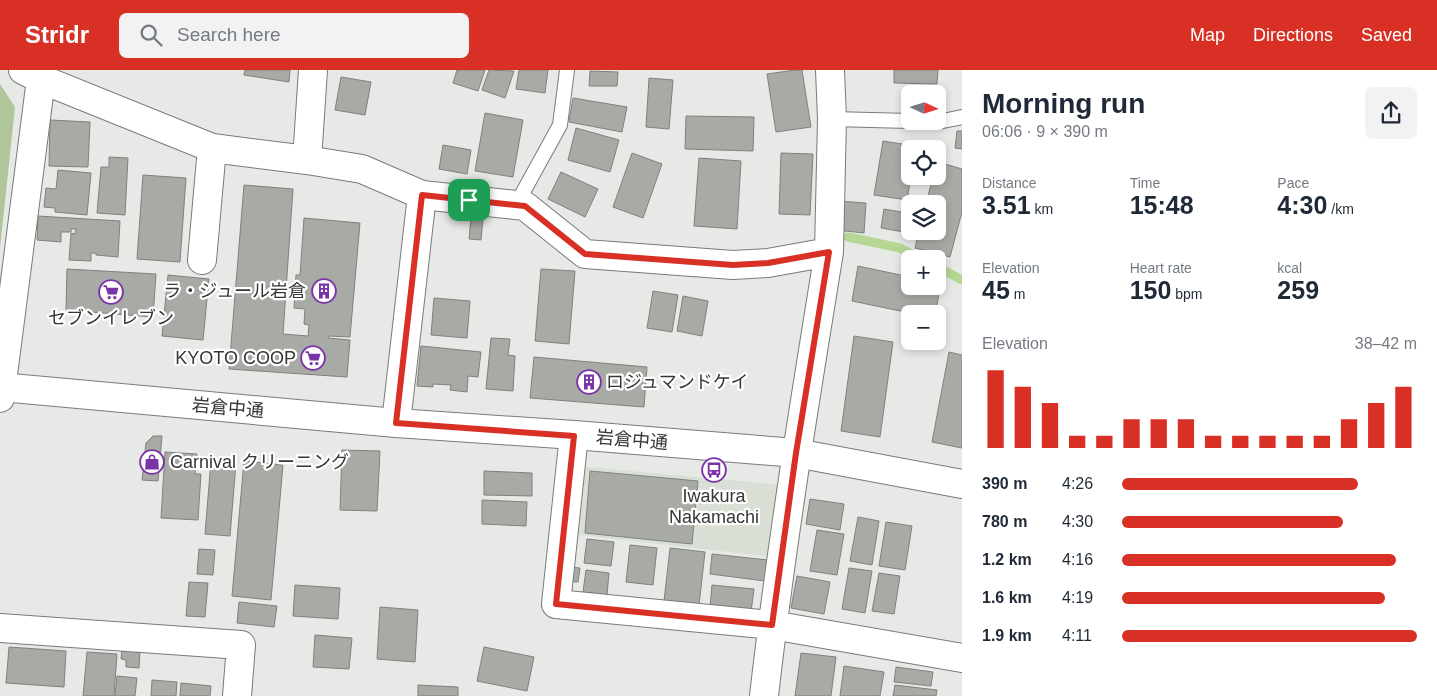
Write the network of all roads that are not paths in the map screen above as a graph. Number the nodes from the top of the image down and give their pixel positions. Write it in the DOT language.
graph roads {
  1 [pos="313,70"];
  2 [pos="567,70"];
  3 [pos="830,70"];
  4 [pos="32,74"];
  5 [pos="962,118"];
  6 [pos="832,119"];
  7 [pos="901,121"];
  8 [pos="946,121"];
  9 [pos="212,148"];
  10 [pos="307,160"];
  11 [pos="422,195"];
  12 [pos="516,205"];
  13 [pos="829,252"];
  14 [pos="202,260"];
  15 [pos="0,390"];
  16 [pos="396,423"];
  17 [pos="574,436"];
  18 [pos="796,453"];
  19 [pos="962,484"];
  20 [pos="772,625"];
  21 [pos="0,628"];
  22 [pos="962,658"];
  23 [pos="237,696"];
  24 [pos="764,696"];
  1 -- 10 [label="street"];
  2 -- 12 [label="lane"];
  3 -- 6 [label="street"];
  4 -- 9 [label="street"];
  4 -- 15 [label="street"];
  5 -- 8 [label="lane"];
  6 -- 7 [label="lane"];
  6 -- 13 [label="street"];
  9 -- 10 [label="street"];
  9 -- 14 [label="street"];
  10 -- 11 [label="street"];
  11 -- 12 [label="street"];
  11 -- 16 [label="street"];
  12 -- 13 [label="street"];
  13 -- 18 [label="street"];
  15 -- 16 [label="street, 岩倉中通"];
  16 -- 17 [label="street, 岩倉中通"];
  17 -- 18 [label="street, 岩倉中通"];
  17 -- 20 [label="street"];
  18 -- 19 [label="street, 岩倉中通"];
  18 -- 20 [label="street"];
  20 -- 22 [label="street"];
  20 -- 24 [label="street"];
  21 -- 23 [label="street"];
}
